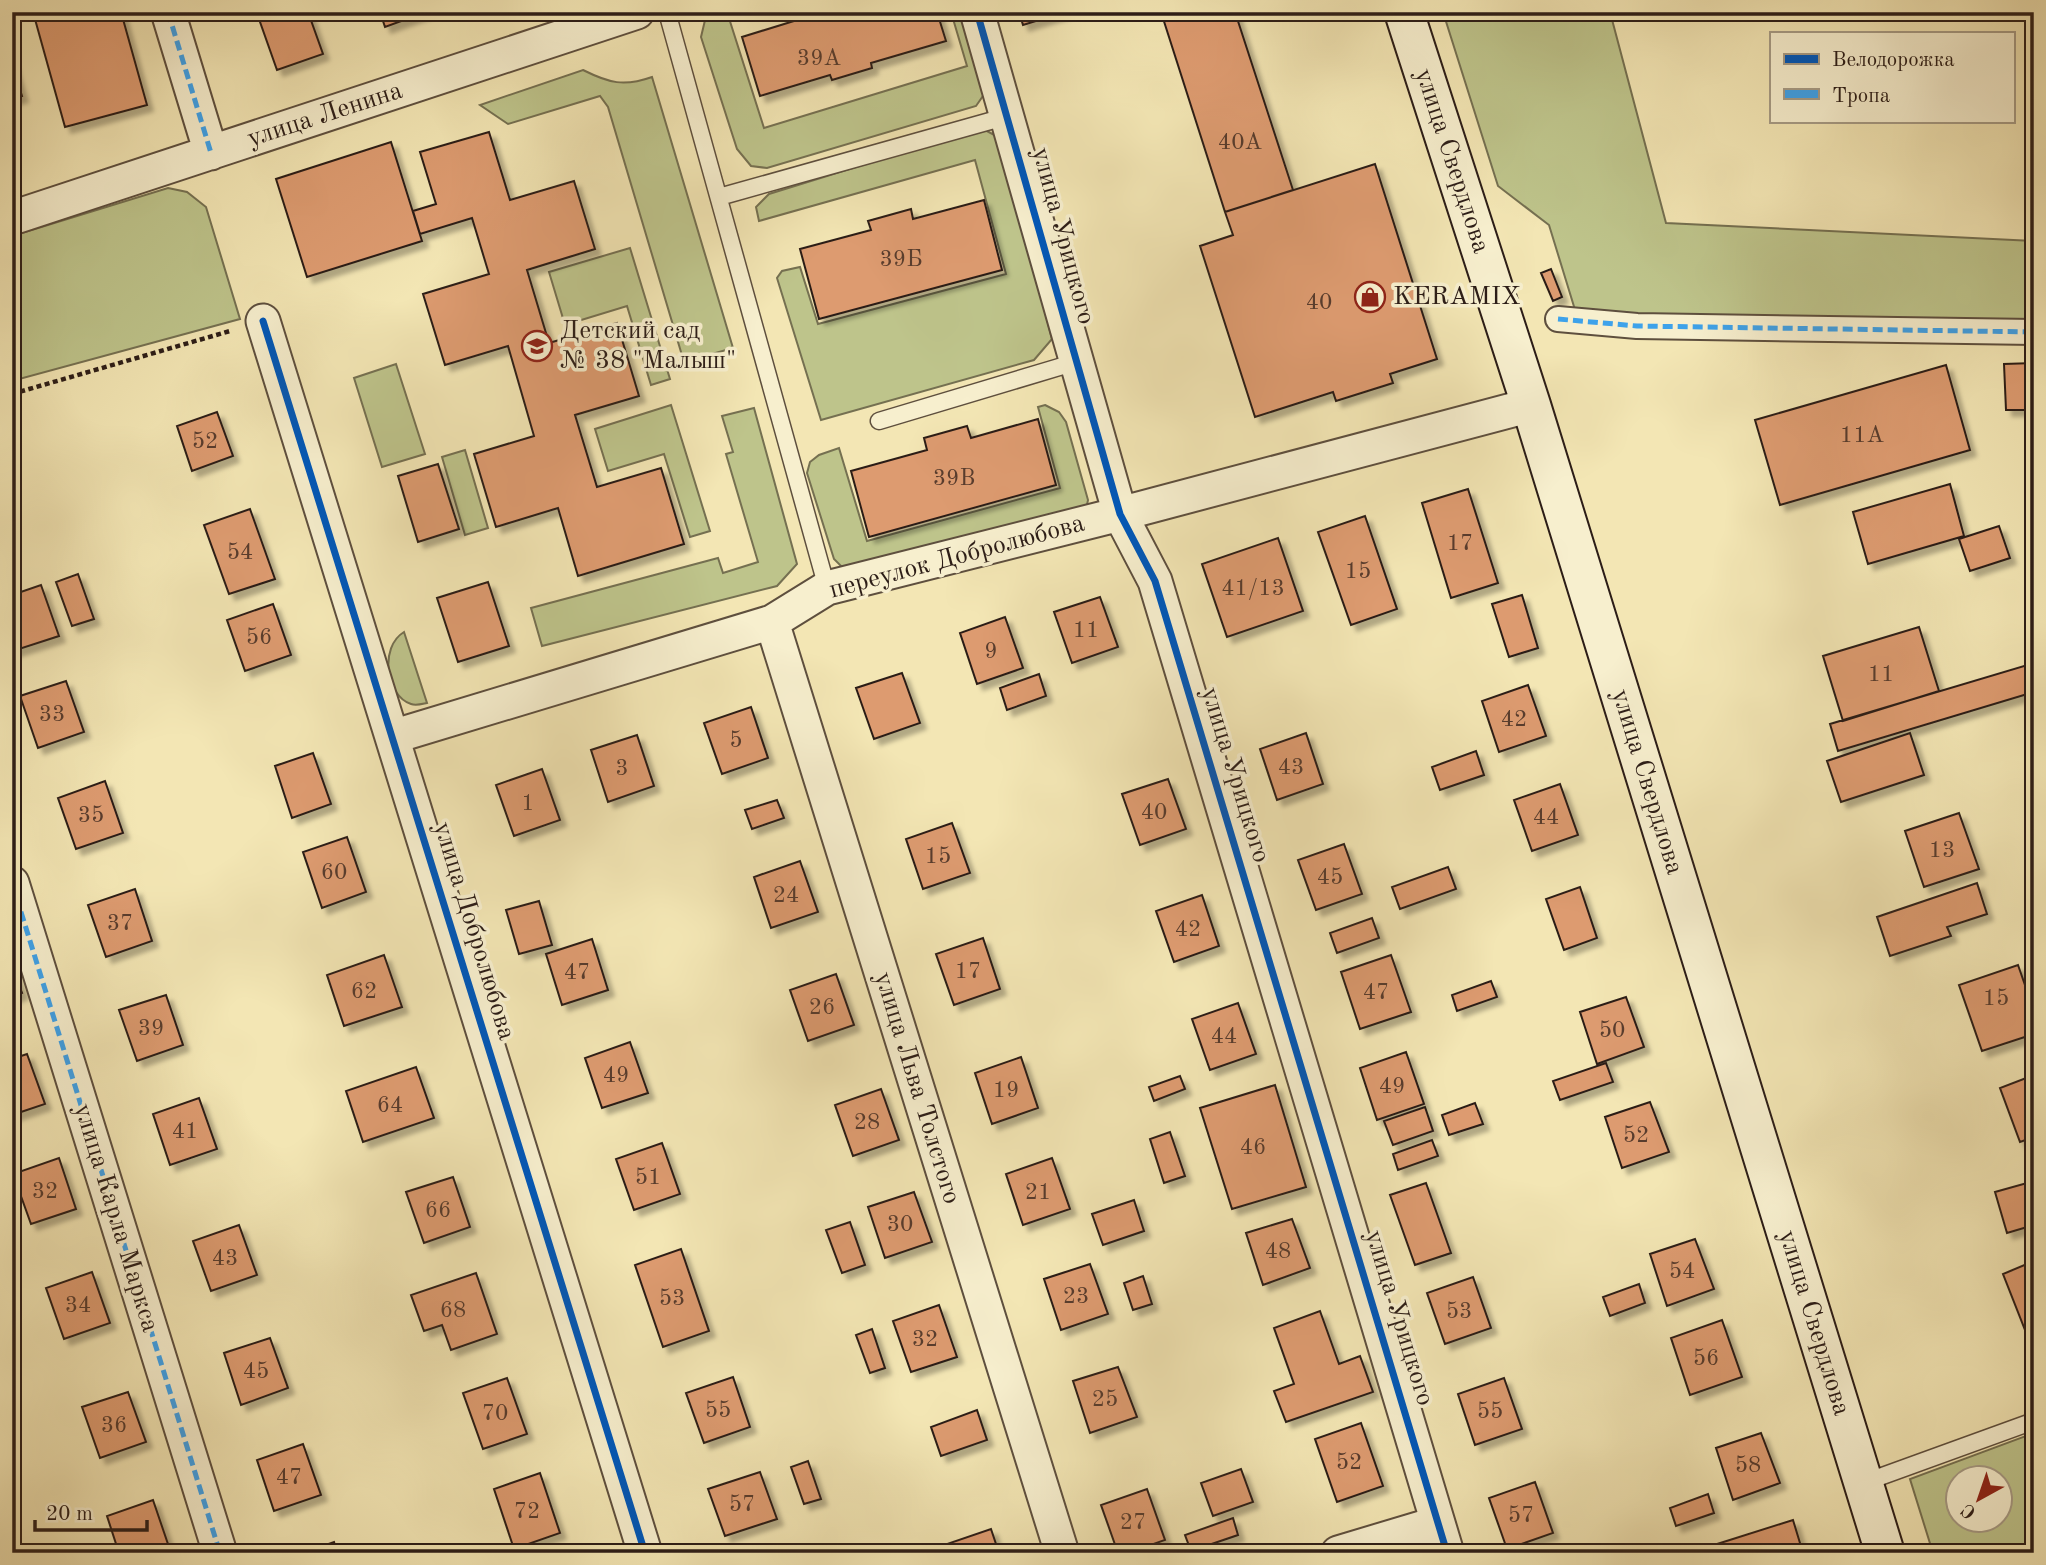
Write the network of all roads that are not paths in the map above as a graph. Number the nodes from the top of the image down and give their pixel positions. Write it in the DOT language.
graph roads {
  1 [pos="167,12"];
  2 [pos="667,12"];
  3 [pos="977,12"];
  4 [pos="1404,12"];
  5 [pos="616,15"];
  6 [pos="1009,116"];
  7 [pos="211,153"];
  8 [pos="719,197"];
  9 [pos="12,218"];
  10 [pos="1558,320"];
  11 [pos="263,321"];
  12 [pos="2034,332"];
  13 [pos="1076,362"];
  14 [pos="1531,405"];
  15 [pos="879,421"];
  16 [pos="1120,514"];
  17 [pos="827,588"];
  18 [pos="772,622"];
  19 [pos="392,737"];
  20 [pos="12,883"];
  21 [pos="2034,1421"];
  22 [pos="1863,1483"];
  23 [pos="1443,1538"];
  24 [pos="220,1553"];
  25 [pos="645,1553"];
  26 [pos="1062,1553"];
  27 [pos="1338,1553"];
  28 [pos="1885,1553"];
  1 -- 7 [label="street"];
  2 -- 8 [label="lane"];
  3 -- 6 [label="street, улица Урицкого"];
  4 -- 14 [label="main road, улица Свердлова"];
  5 -- 7 [label="street, улица Ленина"];
  6 -- 8 [label="lane"];
  6 -- 13 [label="street, улица Урицкого"];
  7 -- 9 [label="street, улица Ленина"];
  8 -- 17 [label="lane"];
  10 -- 12 [label="street"];
  11 -- 19 [label="street, улица Добролюбова"];
  13 -- 15 [label="lane"];
  13 -- 16 [label="street, улица Урицкого"];
  14 -- 16 [label="street, переулок Добролюбова"];
  14 -- 22 [label="main road, улица Свердлова"];
  16 -- 17 [label="street, переулок Добролюбова"];
  16 -- 23 [label="street, улица Урицкого"];
  17 -- 18 [label="street, переулок Добролюбова"];
  18 -- 19 [label="street, переулок Добролюбова"];
  18 -- 26 [label="street, улица Льва Толстого"];
  19 -- 25 [label="street, улица Добролюбова"];
  20 -- 24 [label="street, улица Карла Маркса"];
  21 -- 22 [label="lane"];
  22 -- 28 [label="main road, улица Свердлова"];
  23 -- 27 [label="street"];
}
